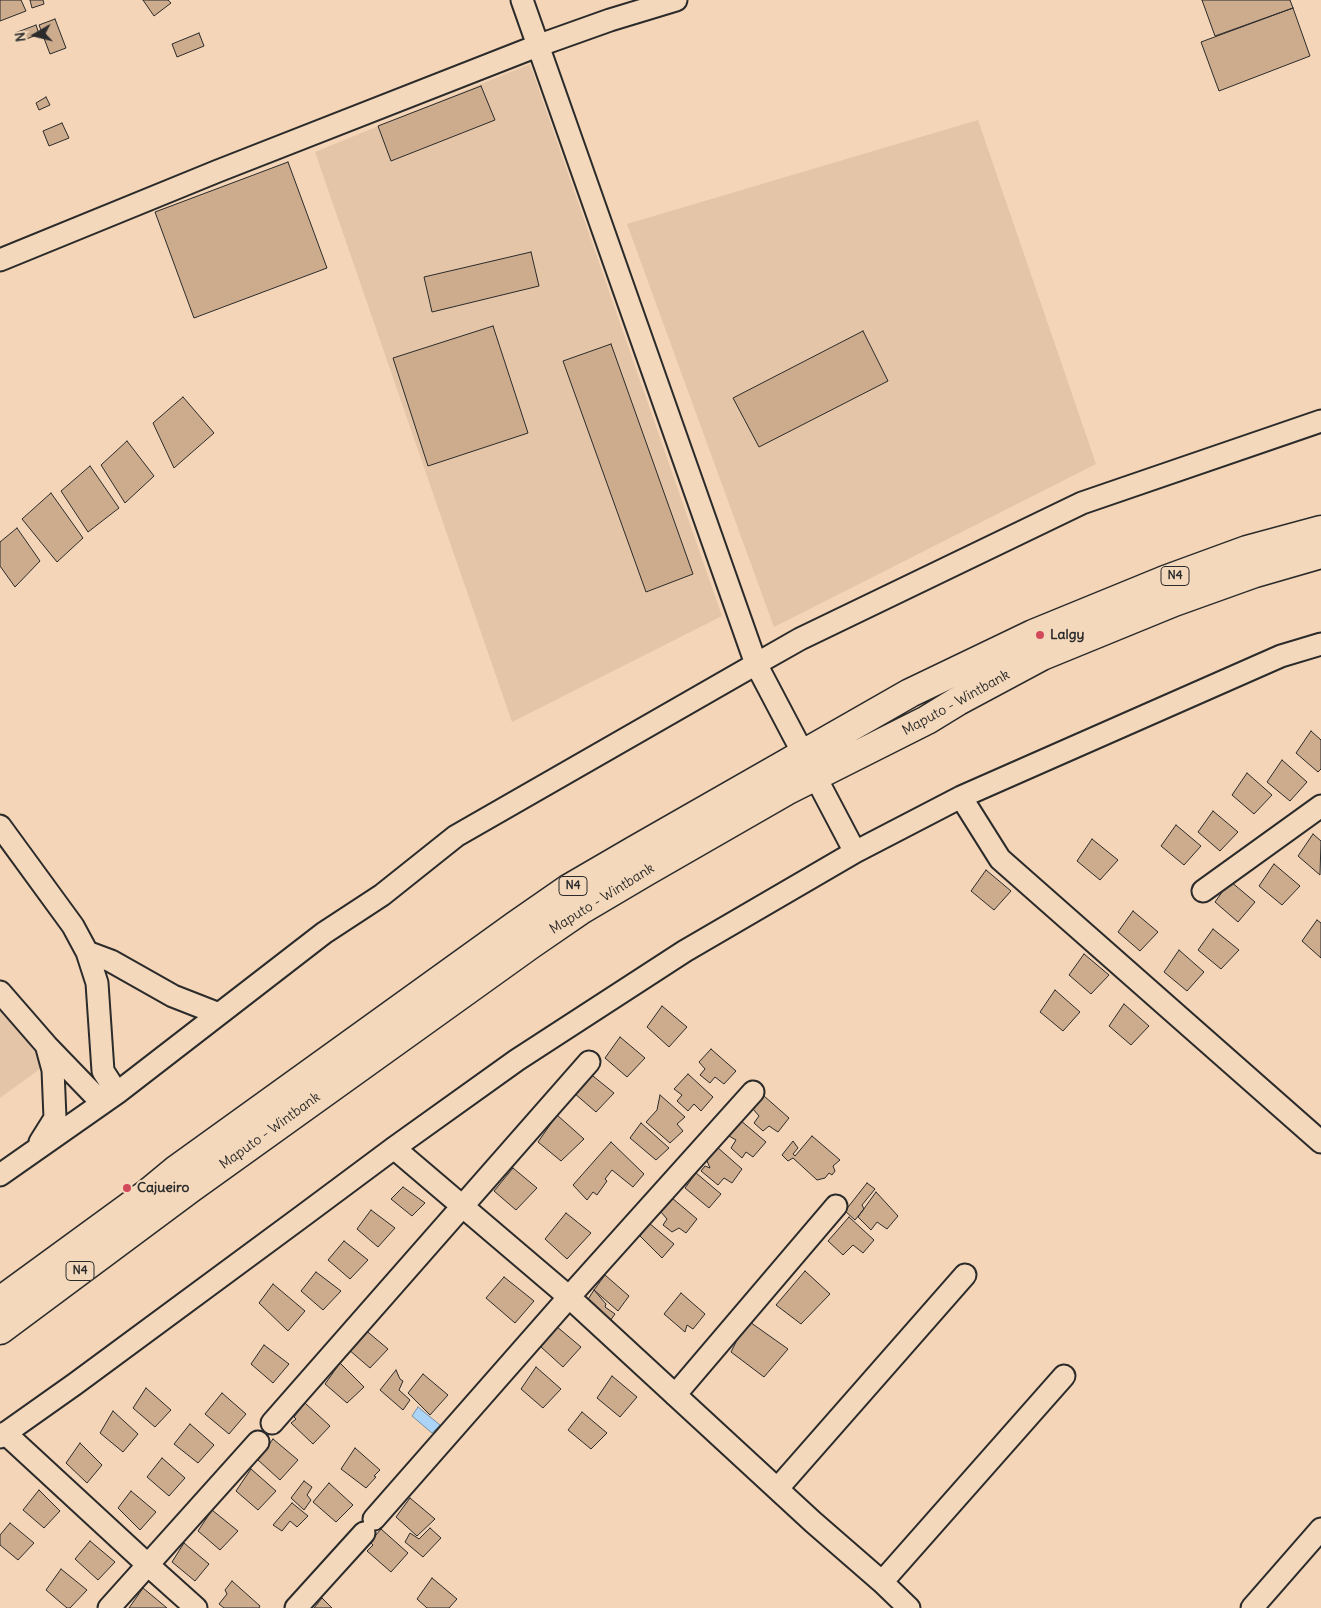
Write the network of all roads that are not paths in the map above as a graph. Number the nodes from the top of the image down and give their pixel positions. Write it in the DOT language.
graph roads {
  1 [pos="522,0"];
  2 [pos="676,0"];
  3 [pos="538,46"];
  4 [pos="0,260"];
  5 [pos="1321,420"];
  6 [pos="1321,530"];
  7 [pos="1321,554"];
  8 [pos="1321,644"];
  9 [pos="756,664"];
  10 [pos="809,765"];
  11 [pos="961,797"];
  12 [pos="1321,806"];
  13 [pos="0,826"];
  14 [pos="855,852"];
  15 [pos="1203,891"];
  16 [pos="87,952"];
  17 [pos="0,992"];
  18 [pos="219,1014"];
  19 [pos="47,1046"];
  20 [pos="589,1062"];
  21 [pos="753,1092"];
  22 [pos="109,1098"];
  23 [pos="1321,1142"];
  24 [pos="394,1148"];
  25 [pos="33,1152"];
  26 [pos="0,1175"];
  27 [pos="462,1206"];
  28 [pos="836,1206"];
  29 [pos="965,1275"];
  30 [pos="569,1297"];
  31 [pos="0,1301"];
  32 [pos="0,1330"];
  33 [pos="1064,1376"];
  34 [pos="675,1395"];
  35 [pos="272,1423"];
  36 [pos="3,1435"];
  37 [pos="258,1442"];
  38 [pos="778,1488"];
  39 [pos="1321,1529"];
  40 [pos="148,1565"];
  41 [pos="882,1582"];
  42 [pos="108,1608"];
  43 [pos="196,1608"];
  44 [pos="296,1608"];
  45 [pos="909,1608"];
  46 [pos="1252,1608"];
  1 -- 3 [label="street"];
  2 -- 3 [label="street"];
  3 -- 4 [label="street"];
  3 -- 9 [label="street"];
  5 -- 9 [label="street"];
  6 -- 10 [label="highway, Maputo - Wintbank / N4"];
  7 -- 10 [label="highway, Maputo - Wintbank / N4"];
  8 -- 11 [label="street"];
  9 -- 10 [label="street"];
  9 -- 18 [label="street"];
  10 -- 14 [label="street"];
  10 -- 31 [label="highway, Maputo - Wintbank / N4"];
  10 -- 32 [label="highway, Maputo - Wintbank / N4"];
  11 -- 14 [label="street"];
  11 -- 23 [label="street"];
  12 -- 15 [label="street"];
  13 -- 16 [label="street"];
  14 -- 24 [label="street"];
  16 -- 18 [label="street"];
  16 -- 22 [label="street"];
  17 -- 19 [label="street"];
  18 -- 22 [label="street"];
  19 -- 22 [label="street"];
  19 -- 25 [label="street"];
  20 -- 27 [label="street"];
  21 -- 30 [label="street"];
  22 -- 25 [label="street"];
  24 -- 27 [label="street"];
  24 -- 36 [label="street"];
  25 -- 26 [label="street"];
  27 -- 30 [label="street"];
  27 -- 35 [label="street"];
  28 -- 34 [label="street"];
  29 -- 38 [label="street"];
  30 -- 34 [label="street"];
  30 -- 44 [label="street"];
  33 -- 41 [label="street"];
  34 -- 38 [label="street"];
  36 -- 40 [label="street"];
  37 -- 40 [label="street"];
  38 -- 41 [label="street"];
  39 -- 46 [label="street"];
  40 -- 42 [label="street"];
  40 -- 43 [label="street"];
  41 -- 45 [label="street"];
}
